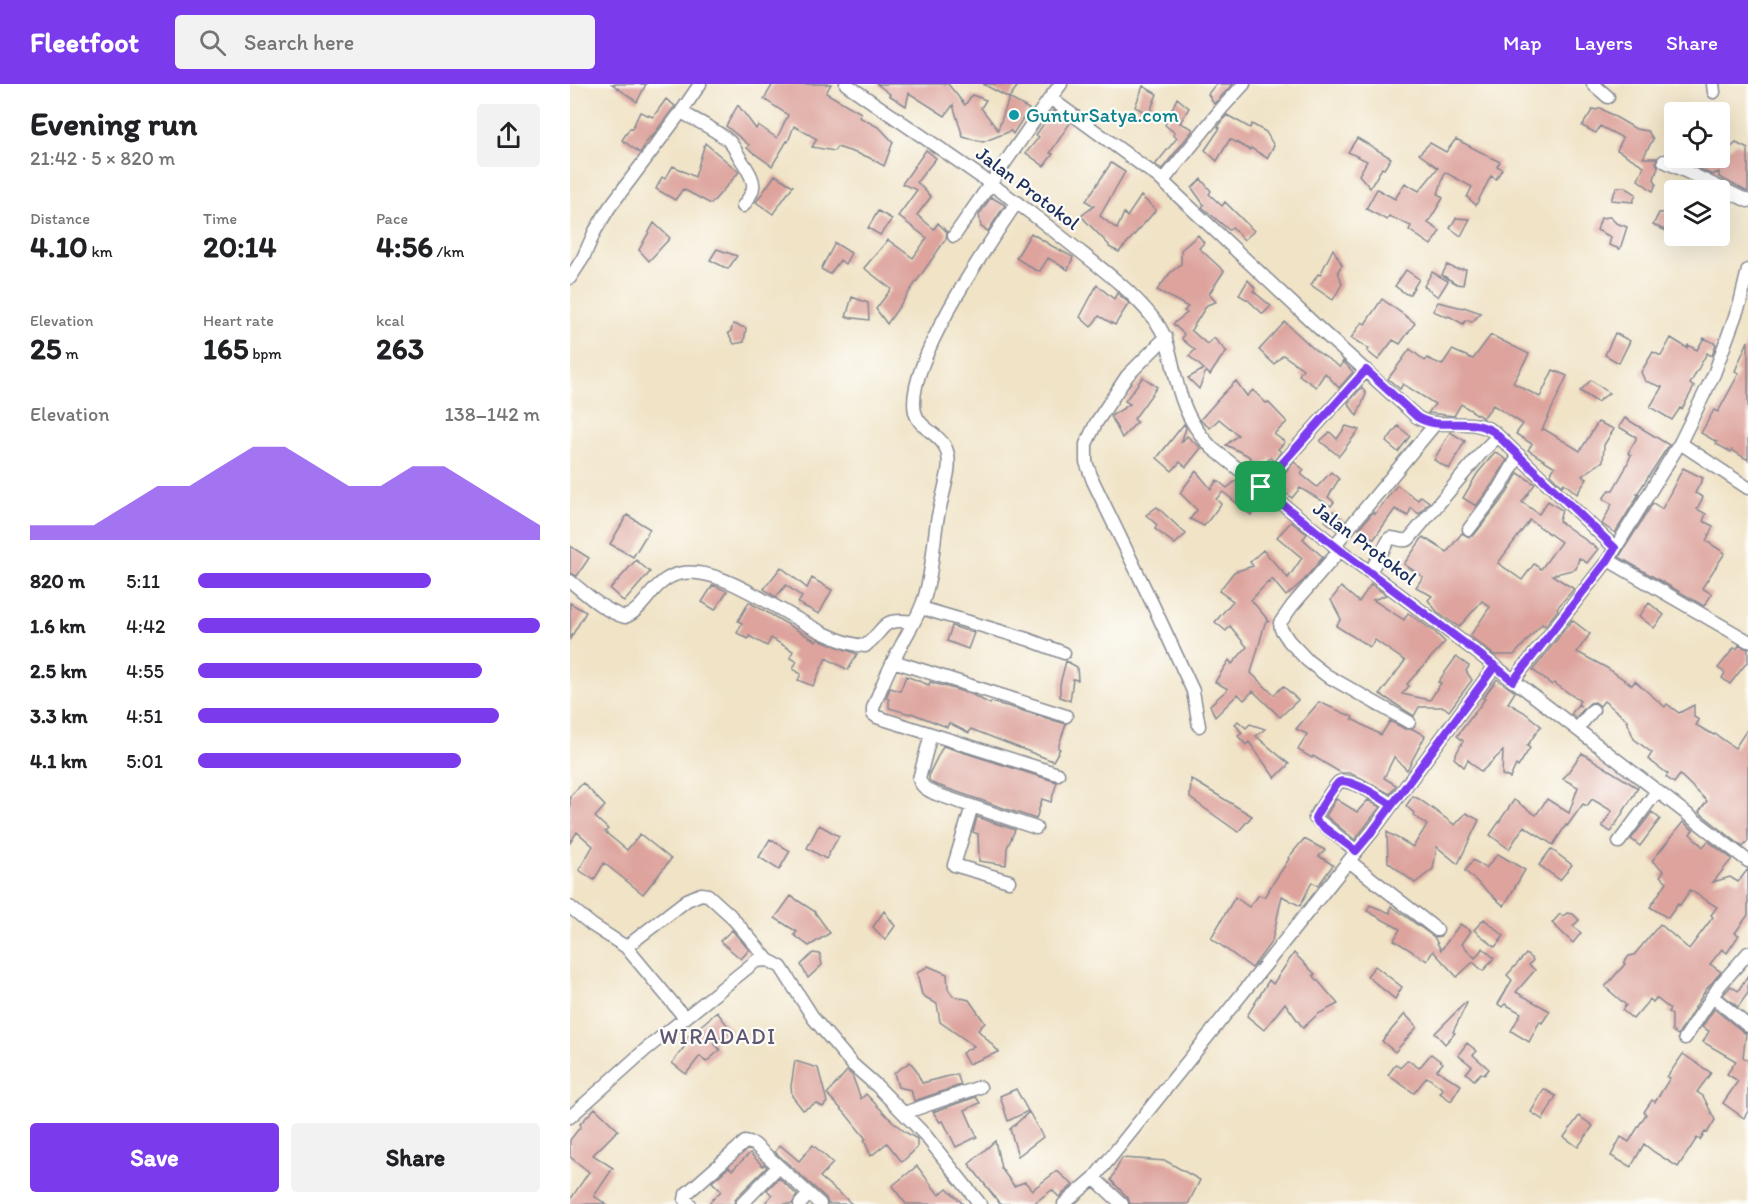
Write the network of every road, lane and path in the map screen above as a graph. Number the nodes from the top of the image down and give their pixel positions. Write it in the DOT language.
graph roads {
  1 [pos="700,84"];
  2 [pos="846,84"];
  3 [pos="1061,84"];
  4 [pos="1244,84"];
  5 [pos="1593,84"];
  6 [pos="1608,97"];
  7 [pos="1050,98"];
  8 [pos="681,112"];
  9 [pos="1676,168"];
  10 [pos="1697,180"];
  11 [pos="1163,181"];
  12 [pos="992,183"];
  13 [pos="1730,194"];
  14 [pos="1748,201"];
  15 [pos="1017,202"];
  16 [pos="743,206"];
  17 [pos="954,236"];
  18 [pos="1748,270"];
  19 [pos="570,278"];
  20 [pos="1166,337"];
  21 [pos="1366,370"];
  22 [pos="1436,423"];
  23 [pos="1498,436"];
  24 [pos="1680,443"];
  25 [pos="1518,455"];
  26 [pos="1261,487"];
  27 [pos="1748,488"];
  28 [pos="1469,529"];
  29 [pos="1337,548"];
  30 [pos="1615,548"];
  31 [pos="1608,560"];
  32 [pos="1370,572"];
  33 [pos="570,581"];
  34 [pos="921,608"];
  35 [pos="914,622"];
  36 [pos="1748,641"];
  37 [pos="1064,653"];
  38 [pos="892,661"];
  39 [pos="1495,666"];
  40 [pos="1513,681"];
  41 [pos="1593,710"];
  42 [pos="1066,716"];
  43 [pos="1408,722"];
  44 [pos="1199,726"];
  45 [pos="1577,729"];
  46 [pos="931,734"];
  47 [pos="1058,774"];
  48 [pos="1657,791"];
  49 [pos="1392,805"];
  50 [pos="972,806"];
  51 [pos="1036,828"];
  52 [pos="1619,842"];
  53 [pos="1352,856"];
  54 [pos="1748,861"];
  55 [pos="1009,881"];
  56 [pos="570,907"];
  57 [pos="1437,930"];
  58 [pos="626,947"];
  59 [pos="1748,953"];
  60 [pos="768,960"];
  61 [pos="1712,996"];
  62 [pos="685,1018"];
  63 [pos="1748,1026"];
  64 [pos="1685,1038"];
  65 [pos="980,1087"];
  66 [pos="904,1113"];
  67 [pos="570,1117"];
  68 [pos="778,1167"];
  69 [pos="1094,1178"];
  70 [pos="809,1194"];
  71 [pos="690,1204"];
  72 [pos="742,1204"];
  73 [pos="800,1204"];
  74 [pos="820,1204"];
  75 [pos="980,1204"];
  76 [pos="1064,1204"];
  77 [pos="1122,1204"];
  1 -- 8 [label="street"];
  2 -- 12 [label="street, Jalan Protokol"];
  3 -- 7 [label="street"];
  4 -- 11 [label="street"];
  5 -- 6 [label="street"];
  7 -- 11 [label="street"];
  7 -- 12 [label="street"];
  8 -- 16 [label="street"];
  8 -- 19 [label="street"];
  9 -- 10 [label="street"];
  11 -- 21 [label="street"];
  12 -- 15 [label="street, Jalan Protokol"];
  12 -- 17 [label="street"];
  13 -- 14 [label="street"];
  15 -- 20 [label="street, Jalan Protokol"];
  15 -- 34 [label="street"];
  18 -- 24 [label="street"];
  20 -- 26 [label="street, Jalan Protokol"];
  20 -- 44 [label="street"];
  21 -- 22 [label="street"];
  21 -- 26 [label="street"];
  22 -- 23 [label="street"];
  22 -- 29 [label="street"];
  23 -- 25 [label="street"];
  23 -- 32 [label="street"];
  24 -- 27 [label="street"];
  24 -- 30 [label="street"];
  25 -- 28 [label="street"];
  25 -- 30 [label="street"];
  26 -- 29 [label="street, Jalan Protokol"];
  29 -- 32 [label="street, Jalan Protokol"];
  29 -- 43 [label="street"];
  30 -- 31 [label="street"];
  31 -- 36 [label="street"];
  31 -- 40 [label="street"];
  32 -- 39 [label="street, Jalan Protokol"];
  33 -- 35 [label="street"];
  34 -- 35 [label="street"];
  34 -- 37 [label="street"];
  35 -- 38 [label="street"];
  38 -- 42 [label="street"];
  38 -- 46 [label="street"];
  39 -- 40 [label="street, Jalan Protokol"];
  39 -- 49 [label="street"];
  40 -- 45 [label="street, Jalan Protokol"];
  41 -- 45 [label="street"];
  45 -- 48 [label="street, Jalan Protokol"];
  46 -- 47 [label="street"];
  46 -- 50 [label="street"];
  48 -- 52 [label="street"];
  48 -- 54 [label="street, Jalan Protokol"];
  49 -- 53 [label="street"];
  49 -- 53 [label="street"];
  50 -- 51 [label="street"];
  50 -- 55 [label="street"];
  53 -- 57 [label="street"];
  53 -- 69 [label="street"];
  56 -- 58 [label="street"];
  58 -- 60 [label="street"];
  58 -- 62 [label="street"];
  59 -- 61 [label="street"];
  60 -- 62 [label="street"];
  60 -- 66 [label="street"];
  61 -- 63 [label="street"];
  61 -- 64 [label="street"];
  62 -- 67 [label="street"];
  65 -- 66 [label="street"];
  66 -- 75 [label="street"];
  68 -- 70 [label="street"];
  68 -- 71 [label="street"];
  68 -- 72 [label="street"];
  69 -- 76 [label="street"];
  69 -- 77 [label="street"];
  70 -- 73 [label="street"];
  70 -- 74 [label="street"];
}
